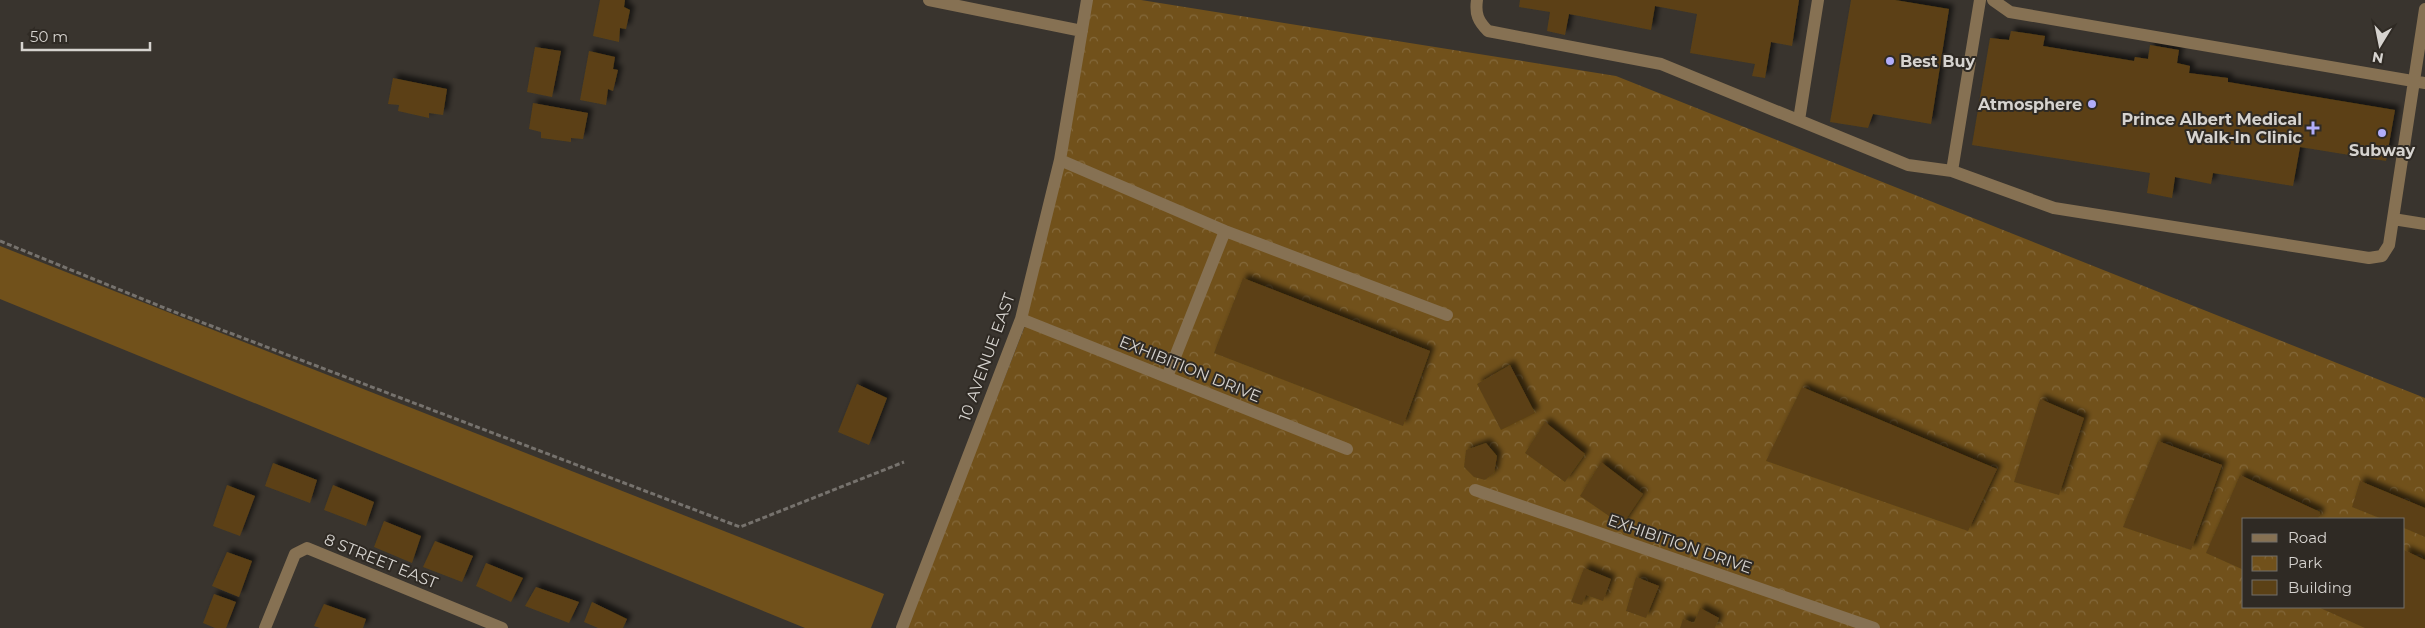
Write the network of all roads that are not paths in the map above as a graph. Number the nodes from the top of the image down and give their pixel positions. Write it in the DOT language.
graph roads {
  1 [pos="929,0"];
  2 [pos="1088,0"];
  3 [pos="1478,0"];
  4 [pos="1818,0"];
  5 [pos="1980,0"];
  6 [pos="1993,0"];
  7 [pos="2425,9"];
  8 [pos="1082,31"];
  9 [pos="2419,83"];
  10 [pos="1799,120"];
  11 [pos="1060,160"];
  12 [pos="1952,171"];
  13 [pos="2393,219"];
  14 [pos="2425,224"];
  15 [pos="1225,231"];
  16 [pos="1447,315"];
  17 [pos="1021,319"];
  18 [pos="1167,377"];
  19 [pos="1347,448"];
  20 [pos="1475,490"];
  21 [pos="265,628"];
  22 [pos="502,628"];
  23 [pos="902,628"];
  24 [pos="1874,628"];
  1 -- 8 [label="street"];
  2 -- 8 [label="street, 10 AVENUE EAST"];
  3 -- 10 [label="street"];
  4 -- 10 [label="street"];
  5 -- 12 [label="street"];
  6 -- 9 [label="street"];
  7 -- 9 [label="street"];
  8 -- 11 [label="street, 10 AVENUE EAST"];
  9 -- 13 [label="street"];
  10 -- 12 [label="street"];
  11 -- 15 [label="street"];
  11 -- 17 [label="street, 10 AVENUE EAST"];
  12 -- 13 [label="street"];
  13 -- 14 [label="street"];
  15 -- 16 [label="street"];
  15 -- 18 [label="street"];
  17 -- 18 [label="street, EXHIBITION DRIVE"];
  17 -- 23 [label="street, 10 AVENUE EAST"];
  18 -- 19 [label="street, EXHIBITION DRIVE"];
  20 -- 24 [label="street, EXHIBITION DRIVE"];
  21 -- 22 [label="street, 8 STREET EAST"];
}
